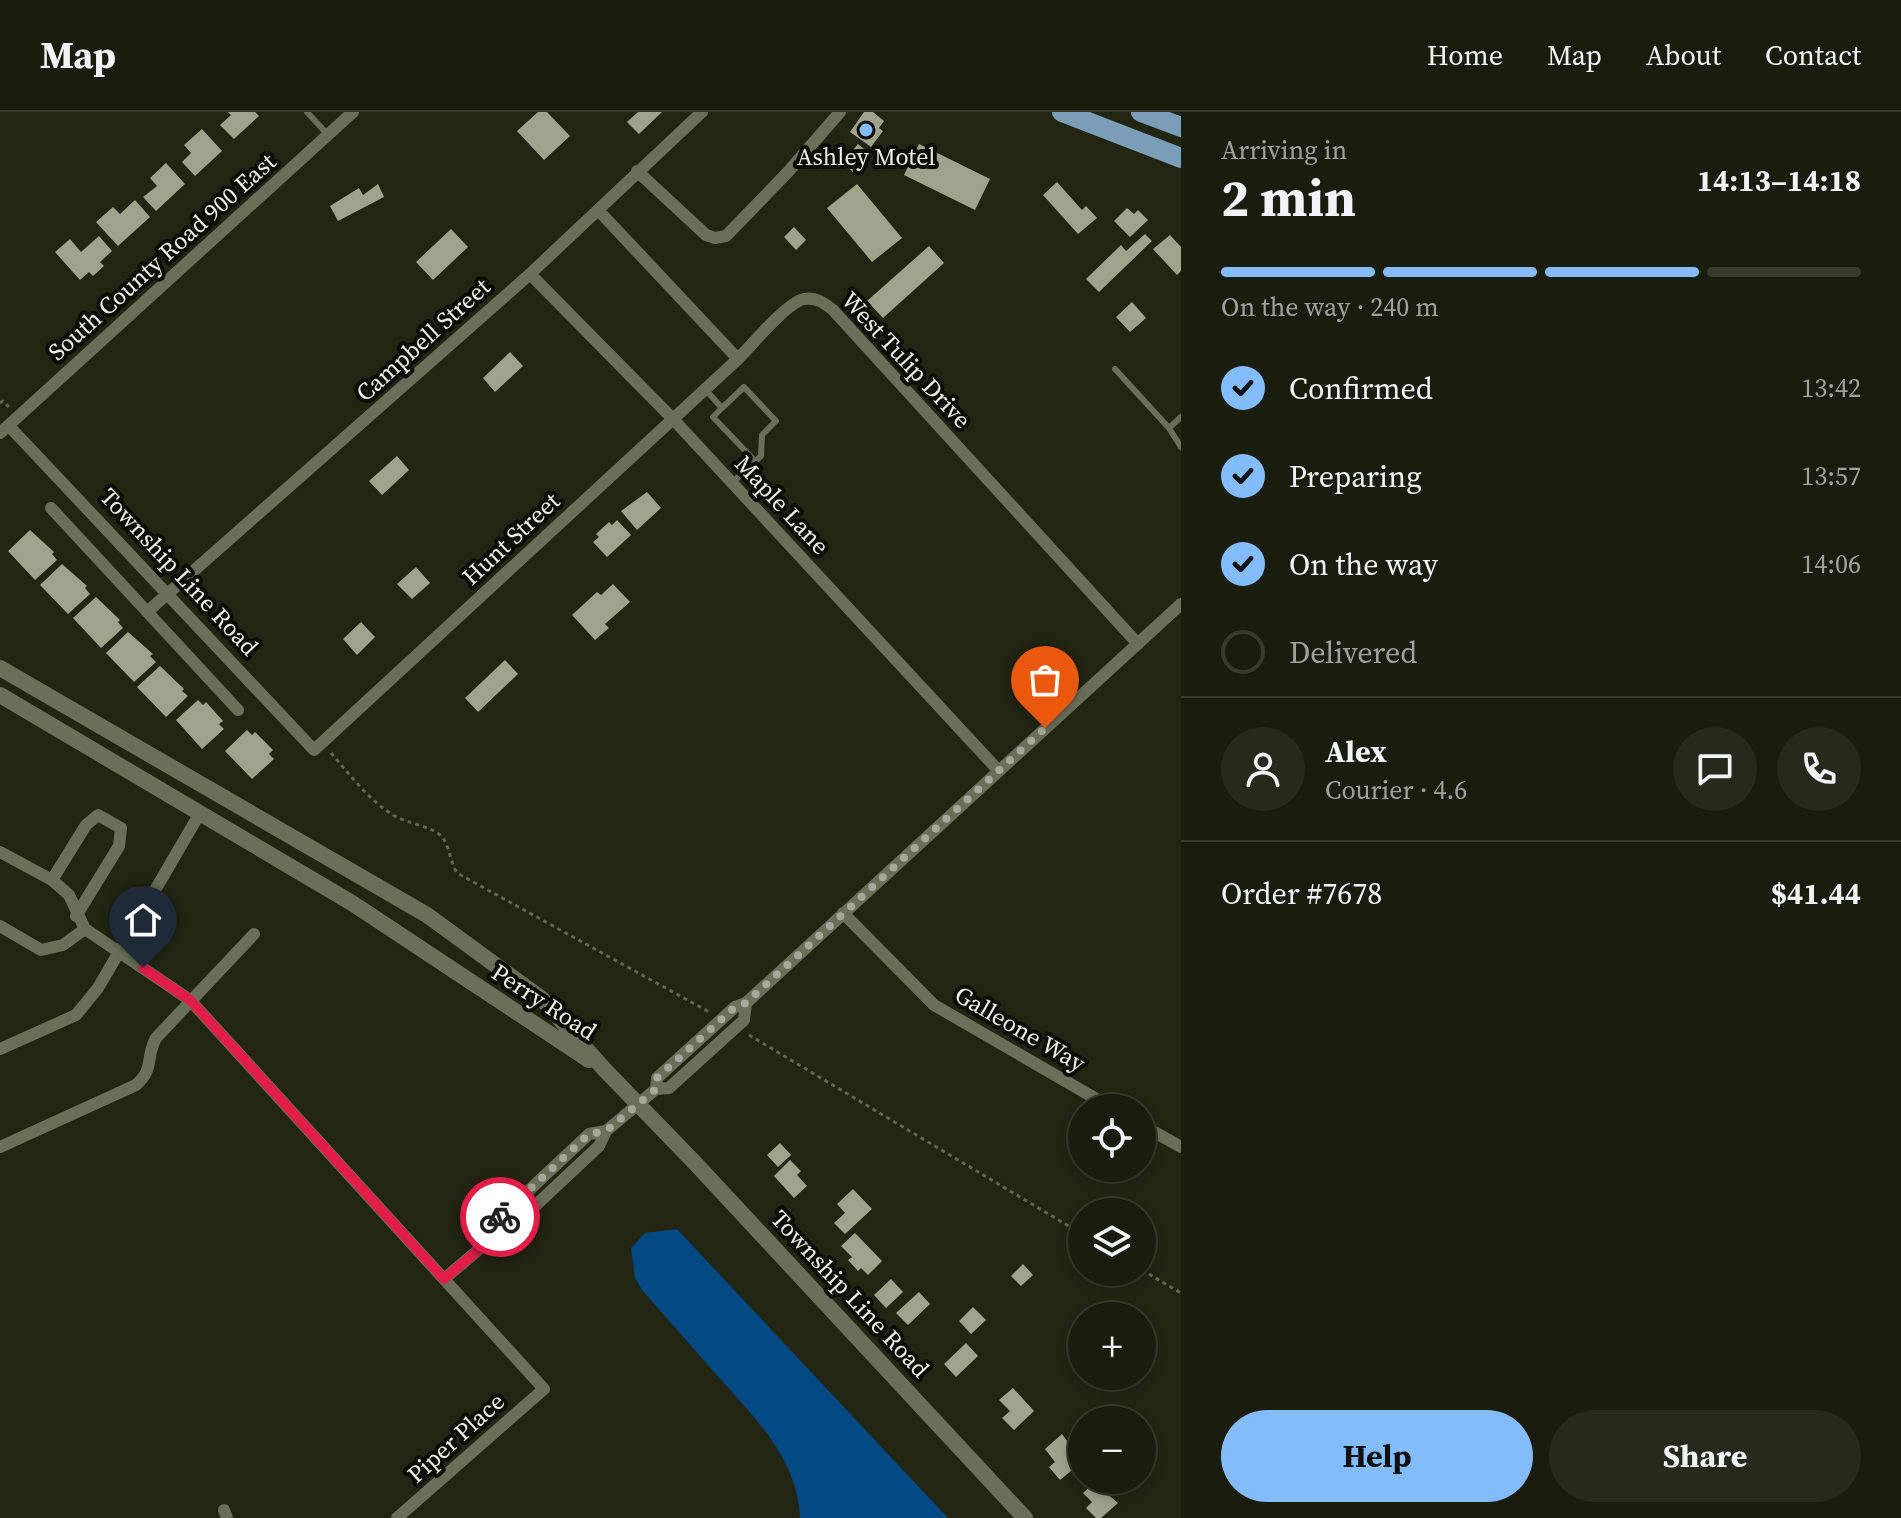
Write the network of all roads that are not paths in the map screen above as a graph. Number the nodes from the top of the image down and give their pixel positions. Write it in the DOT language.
graph roads {
  1 [pos="307,112"];
  2 [pos="353,112"];
  3 [pos="702,112"];
  4 [pos="840,112"];
  5 [pos="1062,112"];
  6 [pos="1141,112"];
  7 [pos="1181,127"];
  8 [pos="328,135"];
  9 [pos="1181,158"];
  10 [pos="637,171"];
  11 [pos="598,210"];
  12 [pos="530,274"];
  13 [pos="738,359"];
  14 [pos="1115,369"];
  15 [pos="705,389"];
  16 [pos="722,408"];
  17 [pos="1181,417"];
  18 [pos="673,419"];
  19 [pos="1169,428"];
  20 [pos="4,430"];
  21 [pos="1181,447"];
  22 [pos="755,461"];
  23 [pos="732,483"];
  24 [pos="51,508"];
  25 [pos="168,595"];
  26 [pos="1181,604"];
  27 [pos="147,612"];
  28 [pos="1138,644"];
  29 [pos="0,668"];
  30 [pos="0,695"];
  31 [pos="238,710"];
  32 [pos="314,750"];
  33 [pos="998,770"];
  34 [pos="200,813"];
  35 [pos="0,852"];
  36 [pos="52,880"];
  37 [pos="843,913"];
  38 [pos="76,916"];
  39 [pos="0,926"];
  40 [pos="85,929"];
  41 [pos="254,934"];
  42 [pos="120,951"];
  43 [pos="190,1000"];
  44 [pos="746,1003"];
  45 [pos="0,1049"];
  46 [pos="604,1069"];
  47 [pos="656,1089"];
  48 [pos="1088,1094"];
  49 [pos="639,1104"];
  50 [pos="1156,1133"];
  51 [pos="0,1147"];
  52 [pos="1181,1147"];
  53 [pos="444,1279"];
  54 [pos="397,1518"];
  55 [pos="1025,1518"];
  1 -- 8 [label="lane"];
  2 -- 8 [label="street, South County Road 900 East"];
  3 -- 10 [label="street, Campbell Street"];
  4 -- 10 [label="street"];
  5 -- 9 [label="main road"];
  6 -- 7 [label="main road"];
  8 -- 20 [label="street, South County Road 900 East"];
  10 -- 11 [label="street, Campbell Street"];
  11 -- 12 [label="street, Campbell Street"];
  11 -- 13 [label="street"];
  12 -- 18 [label="street, Maple Lane"];
  12 -- 25 [label="street, Campbell Street"];
  13 -- 15 [label="street, Hunt Street"];
  13 -- 28 [label="street, West Tulip Drive"];
  14 -- 19 [label="lane"];
  15 -- 16 [label="lane"];
  15 -- 18 [label="street, Hunt Street"];
  16 -- 22 [label="lane"];
  16 -- 22 [label="lane"];
  17 -- 19 [label="lane"];
  18 -- 23 [label="street, Maple Lane"];
  18 -- 32 [label="street, Hunt Street"];
  19 -- 21 [label="lane"];
  20 -- 25 [label="street, Township Line Road"];
  22 -- 23 [label="lane"];
  23 -- 33 [label="street, Maple Lane"];
  24 -- 27 [label="street"];
  25 -- 27 [label="street, Campbell Street"];
  25 -- 32 [label="street, Township Line Road"];
  26 -- 28 [label="street"];
  27 -- 31 [label="street"];
  28 -- 33 [label="street"];
  29 -- 46 [label="street, Perry Road"];
  30 -- 34 [label="street, Perry Road"];
  33 -- 37 [label="street"];
  34 -- 42 [label="street"];
  34 -- 46 [label="street, Perry Road"];
  35 -- 36 [label="street"];
  36 -- 38 [label="street"];
  36 -- 38 [label="street"];
  37 -- 44 [label="street"];
  37 -- 48 [label="street, Galleone Way"];
  38 -- 40 [label="street"];
  39 -- 40 [label="street"];
  40 -- 42 [label="street"];
  41 -- 43 [label="street"];
  42 -- 43 [label="street"];
  42 -- 45 [label="street"];
  43 -- 51 [label="street"];
  43 -- 53 [label="street"];
  44 -- 47 [label="street"];
  44 -- 47 [label="street"];
  46 -- 49 [label="street, Township Line Road"];
  47 -- 49 [label="street"];
  49 -- 53 [label="street"];
  49 -- 55 [label="street, Township Line Road"];
  50 -- 52 [label="street"];
  53 -- 54 [label="street, Piper Place"];
}
